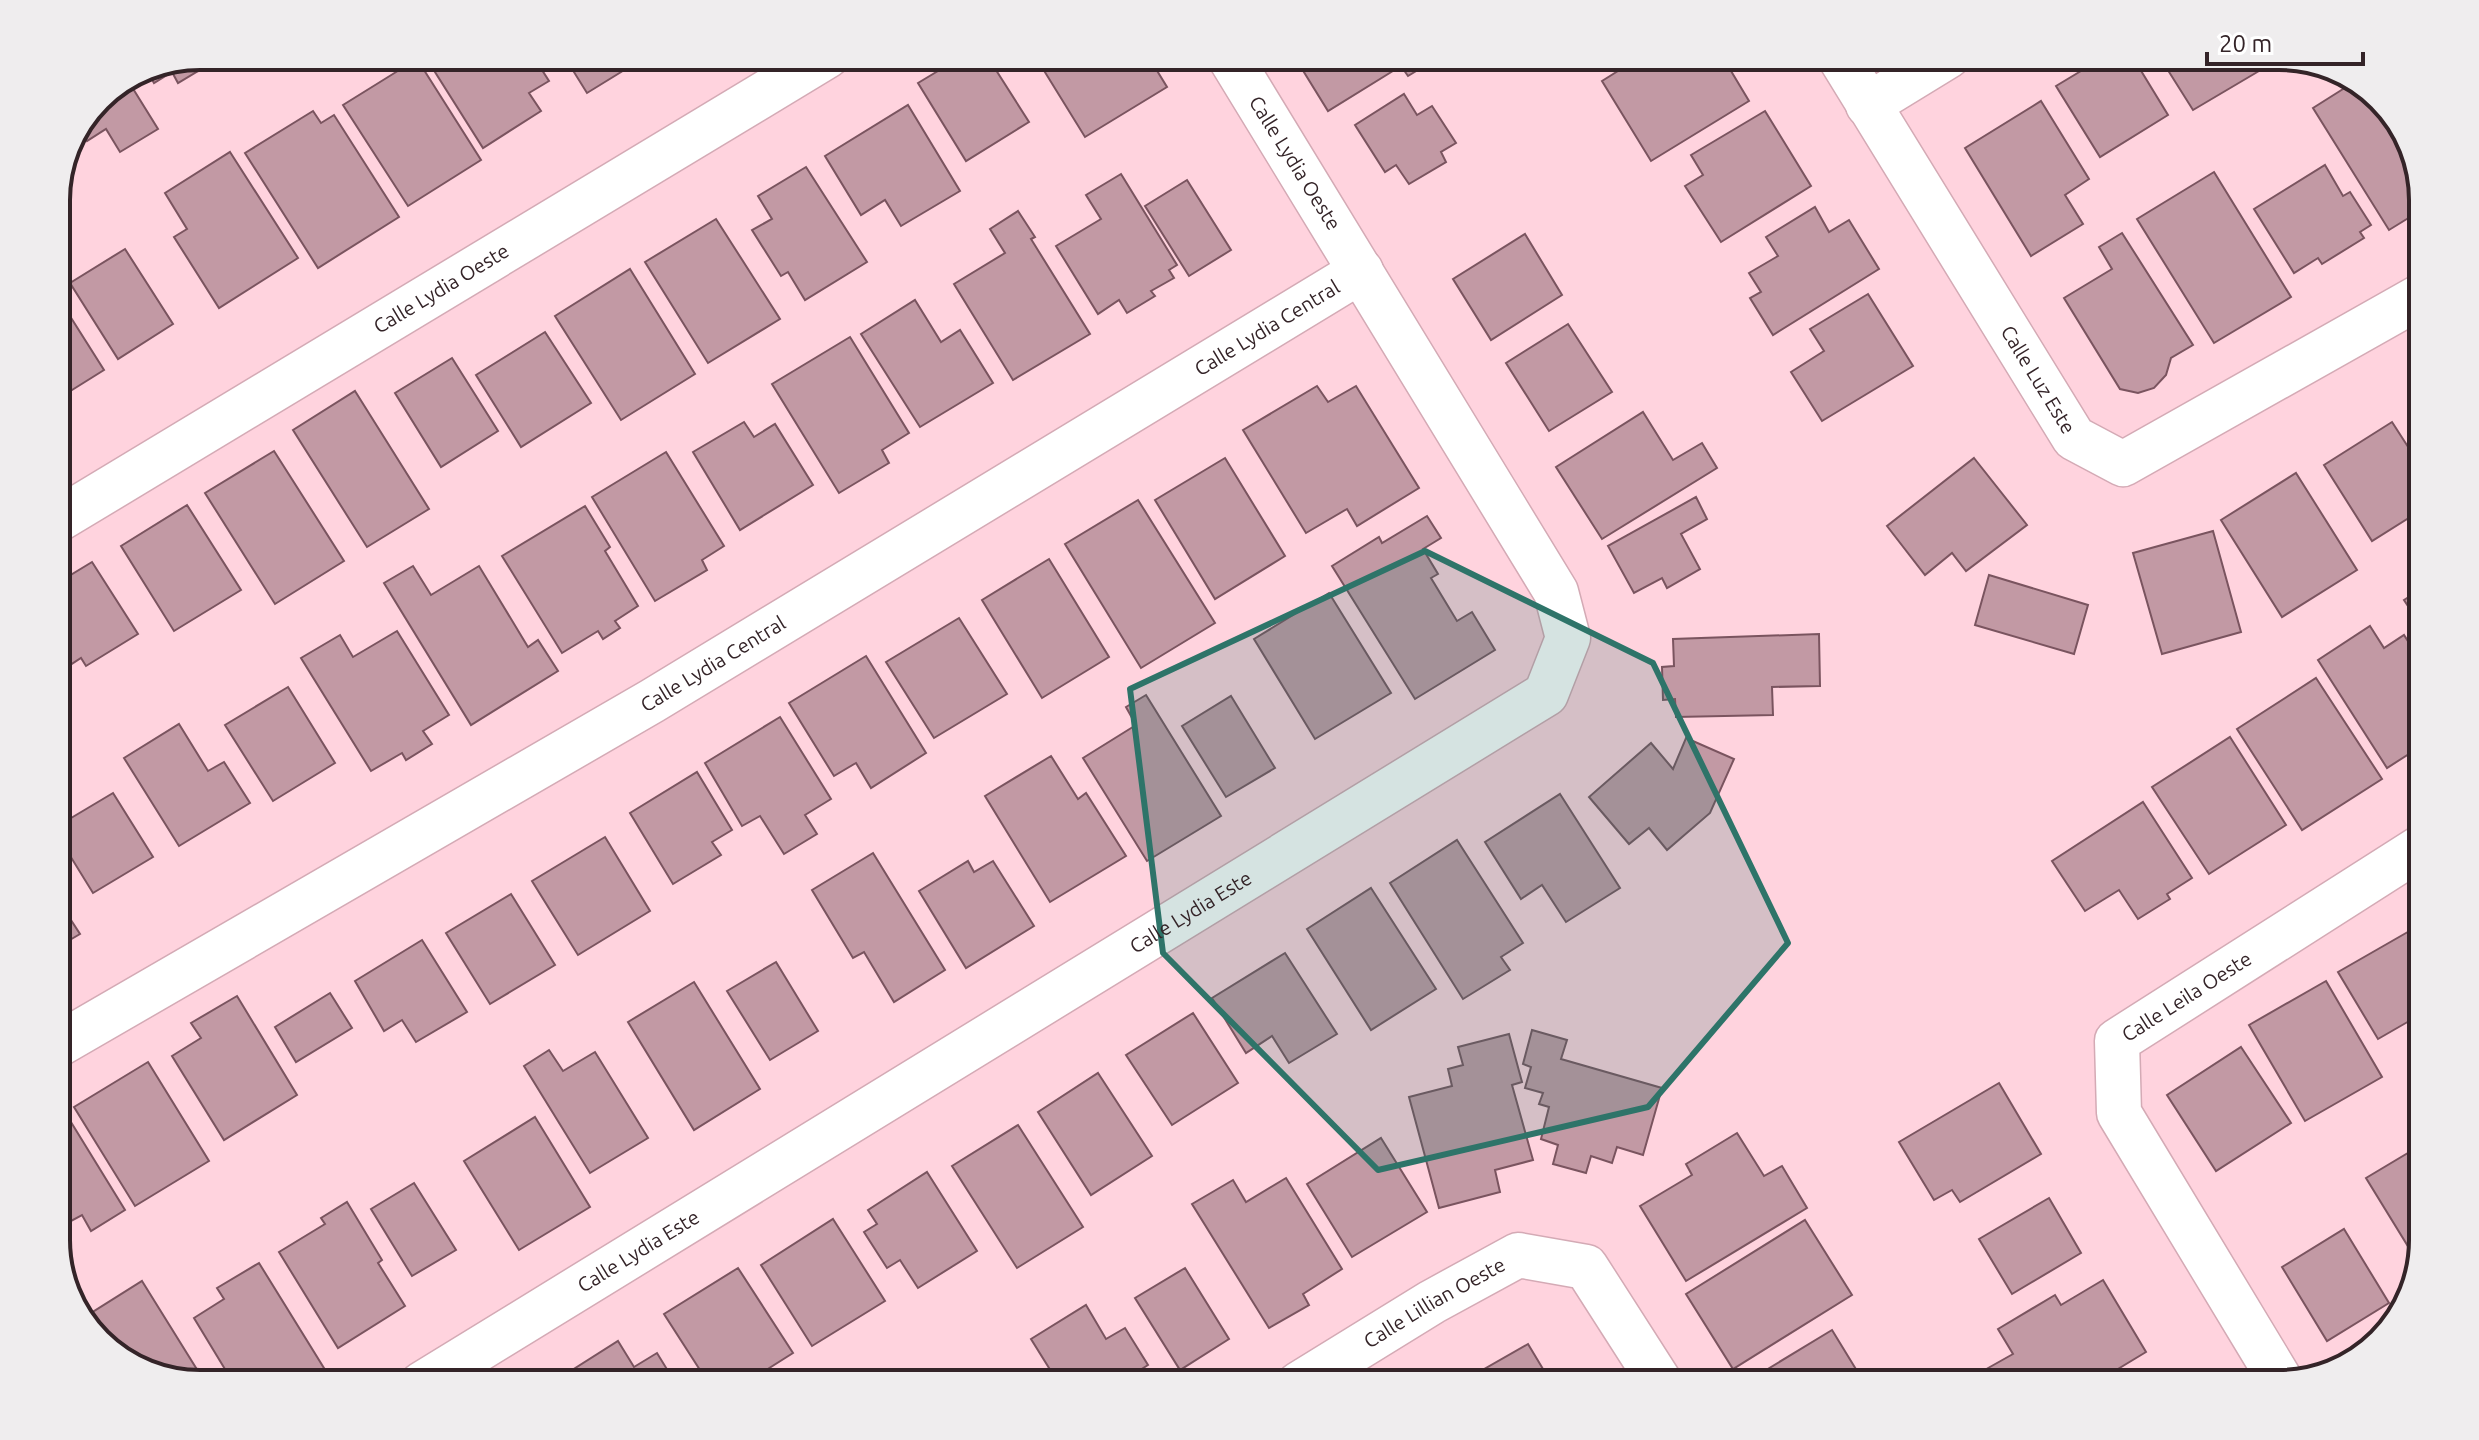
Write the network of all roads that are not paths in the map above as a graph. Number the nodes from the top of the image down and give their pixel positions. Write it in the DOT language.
graph roads {
  1 [pos="804,70"];
  2 [pos="1238,70"];
  3 [pos="1847,70"];
  4 [pos="1925,70"];
  5 [pos="1868,105"];
  6 [pos="1361,271"];
  7 [pos="2409,303"];
  8 [pos="70,513"];
  9 [pos="2409,855"];
  10 [pos="70,1038"];
  11 [pos="445,1370"];
  12 [pos="1322,1370"];
  13 [pos="1652,1370"];
  14 [pos="2274,1370"];
  1 -- 8 [label="street, Calle Lydia Oeste"];
  2 -- 6 [label="street, Calle Lydia Oeste"];
  3 -- 5 [label="street"];
  4 -- 5 [label="street"];
  5 -- 7 [label="street, Calle Luz Este"];
  6 -- 10 [label="street, Calle Lydia Central"];
  6 -- 11 [label="street, Calle Lydia Este"];
  9 -- 14 [label="street, Calle Leila Oeste"];
  12 -- 13 [label="street, Calle Lillian Oeste"];
}
